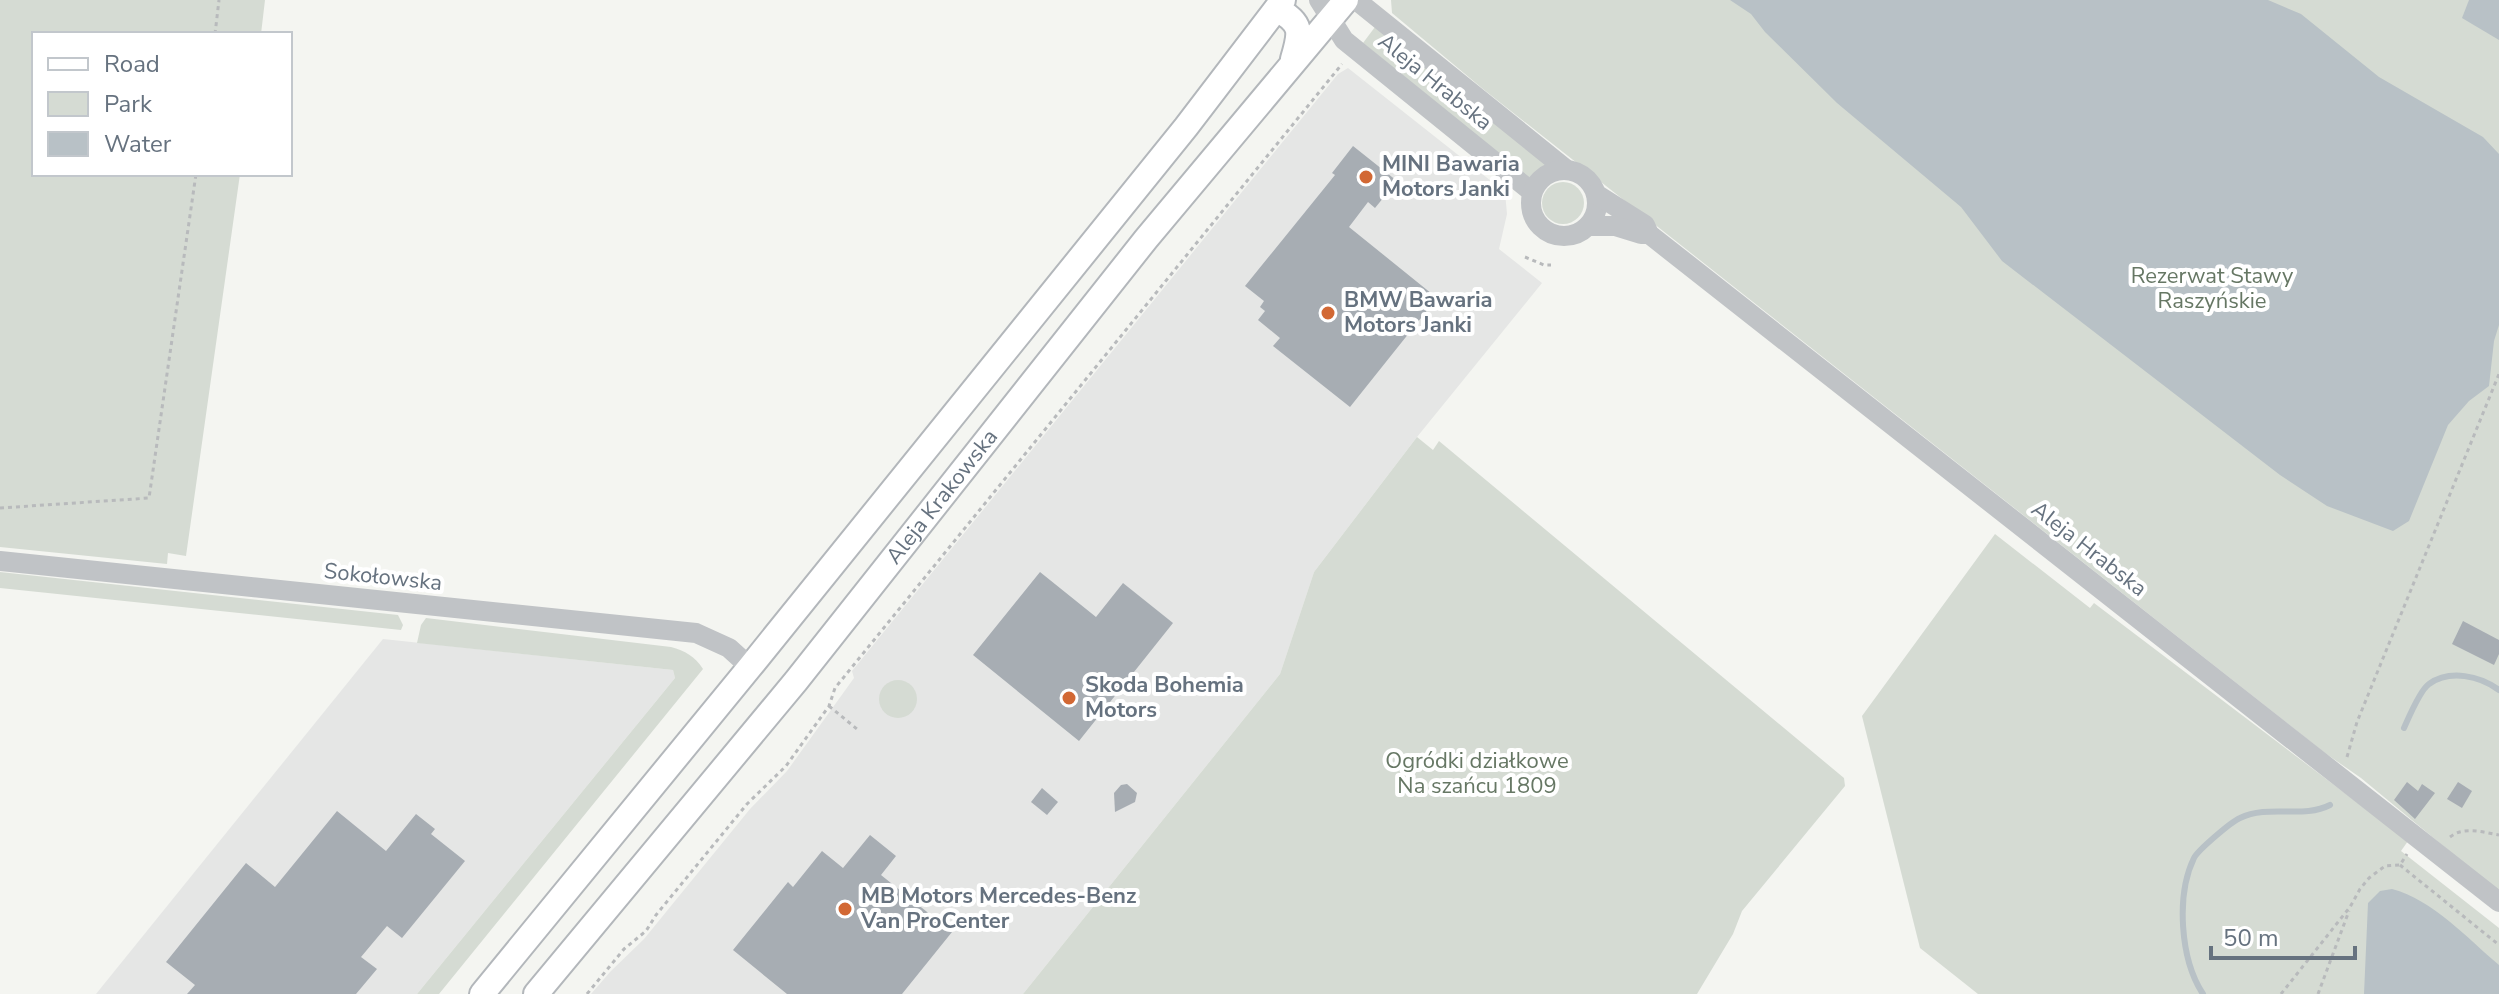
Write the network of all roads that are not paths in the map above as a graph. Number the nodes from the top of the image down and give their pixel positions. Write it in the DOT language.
graph roads {
  1 [pos="1356,0"];
  2 [pos="1280,4"];
  3 [pos="1332,6"];
  4 [pos="1293,62"];
  5 [pos="1567,170"];
  6 [pos="1532,192"];
  7 [pos="1596,194"];
  8 [pos="1588,226"];
  9 [pos="1649,234"];
  10 [pos="0,561"];
  11 [pos="750,667"];
  12 [pos="2499,902"];
  13 [pos="482,994"];
  14 [pos="536,994"];
  1 -- 5 [label="street, Aleja Hrabska"];
  2 -- 4 [label="main road"];
  2 -- 11 [label="main road, Aleja Krakowska"];
  3 -- 4 [label="main road, Aleja Krakowska"];
  3 -- 6 [label="street, Aleja Hrabska"];
  4 -- 14 [label="main road, Aleja Krakowska"];
  5 -- 6 [label="street"];
  5 -- 7 [label="street"];
  6 -- 8 [label="street"];
  7 -- 8 [label="street"];
  7 -- 9 [label="street, Aleja Hrabska"];
  8 -- 9 [label="street, Aleja Hrabska"];
  9 -- 12 [label="street, Aleja Hrabska"];
  10 -- 11 [label="street, Sokołowska"];
  11 -- 13 [label="main road, Aleja Krakowska"];
}
